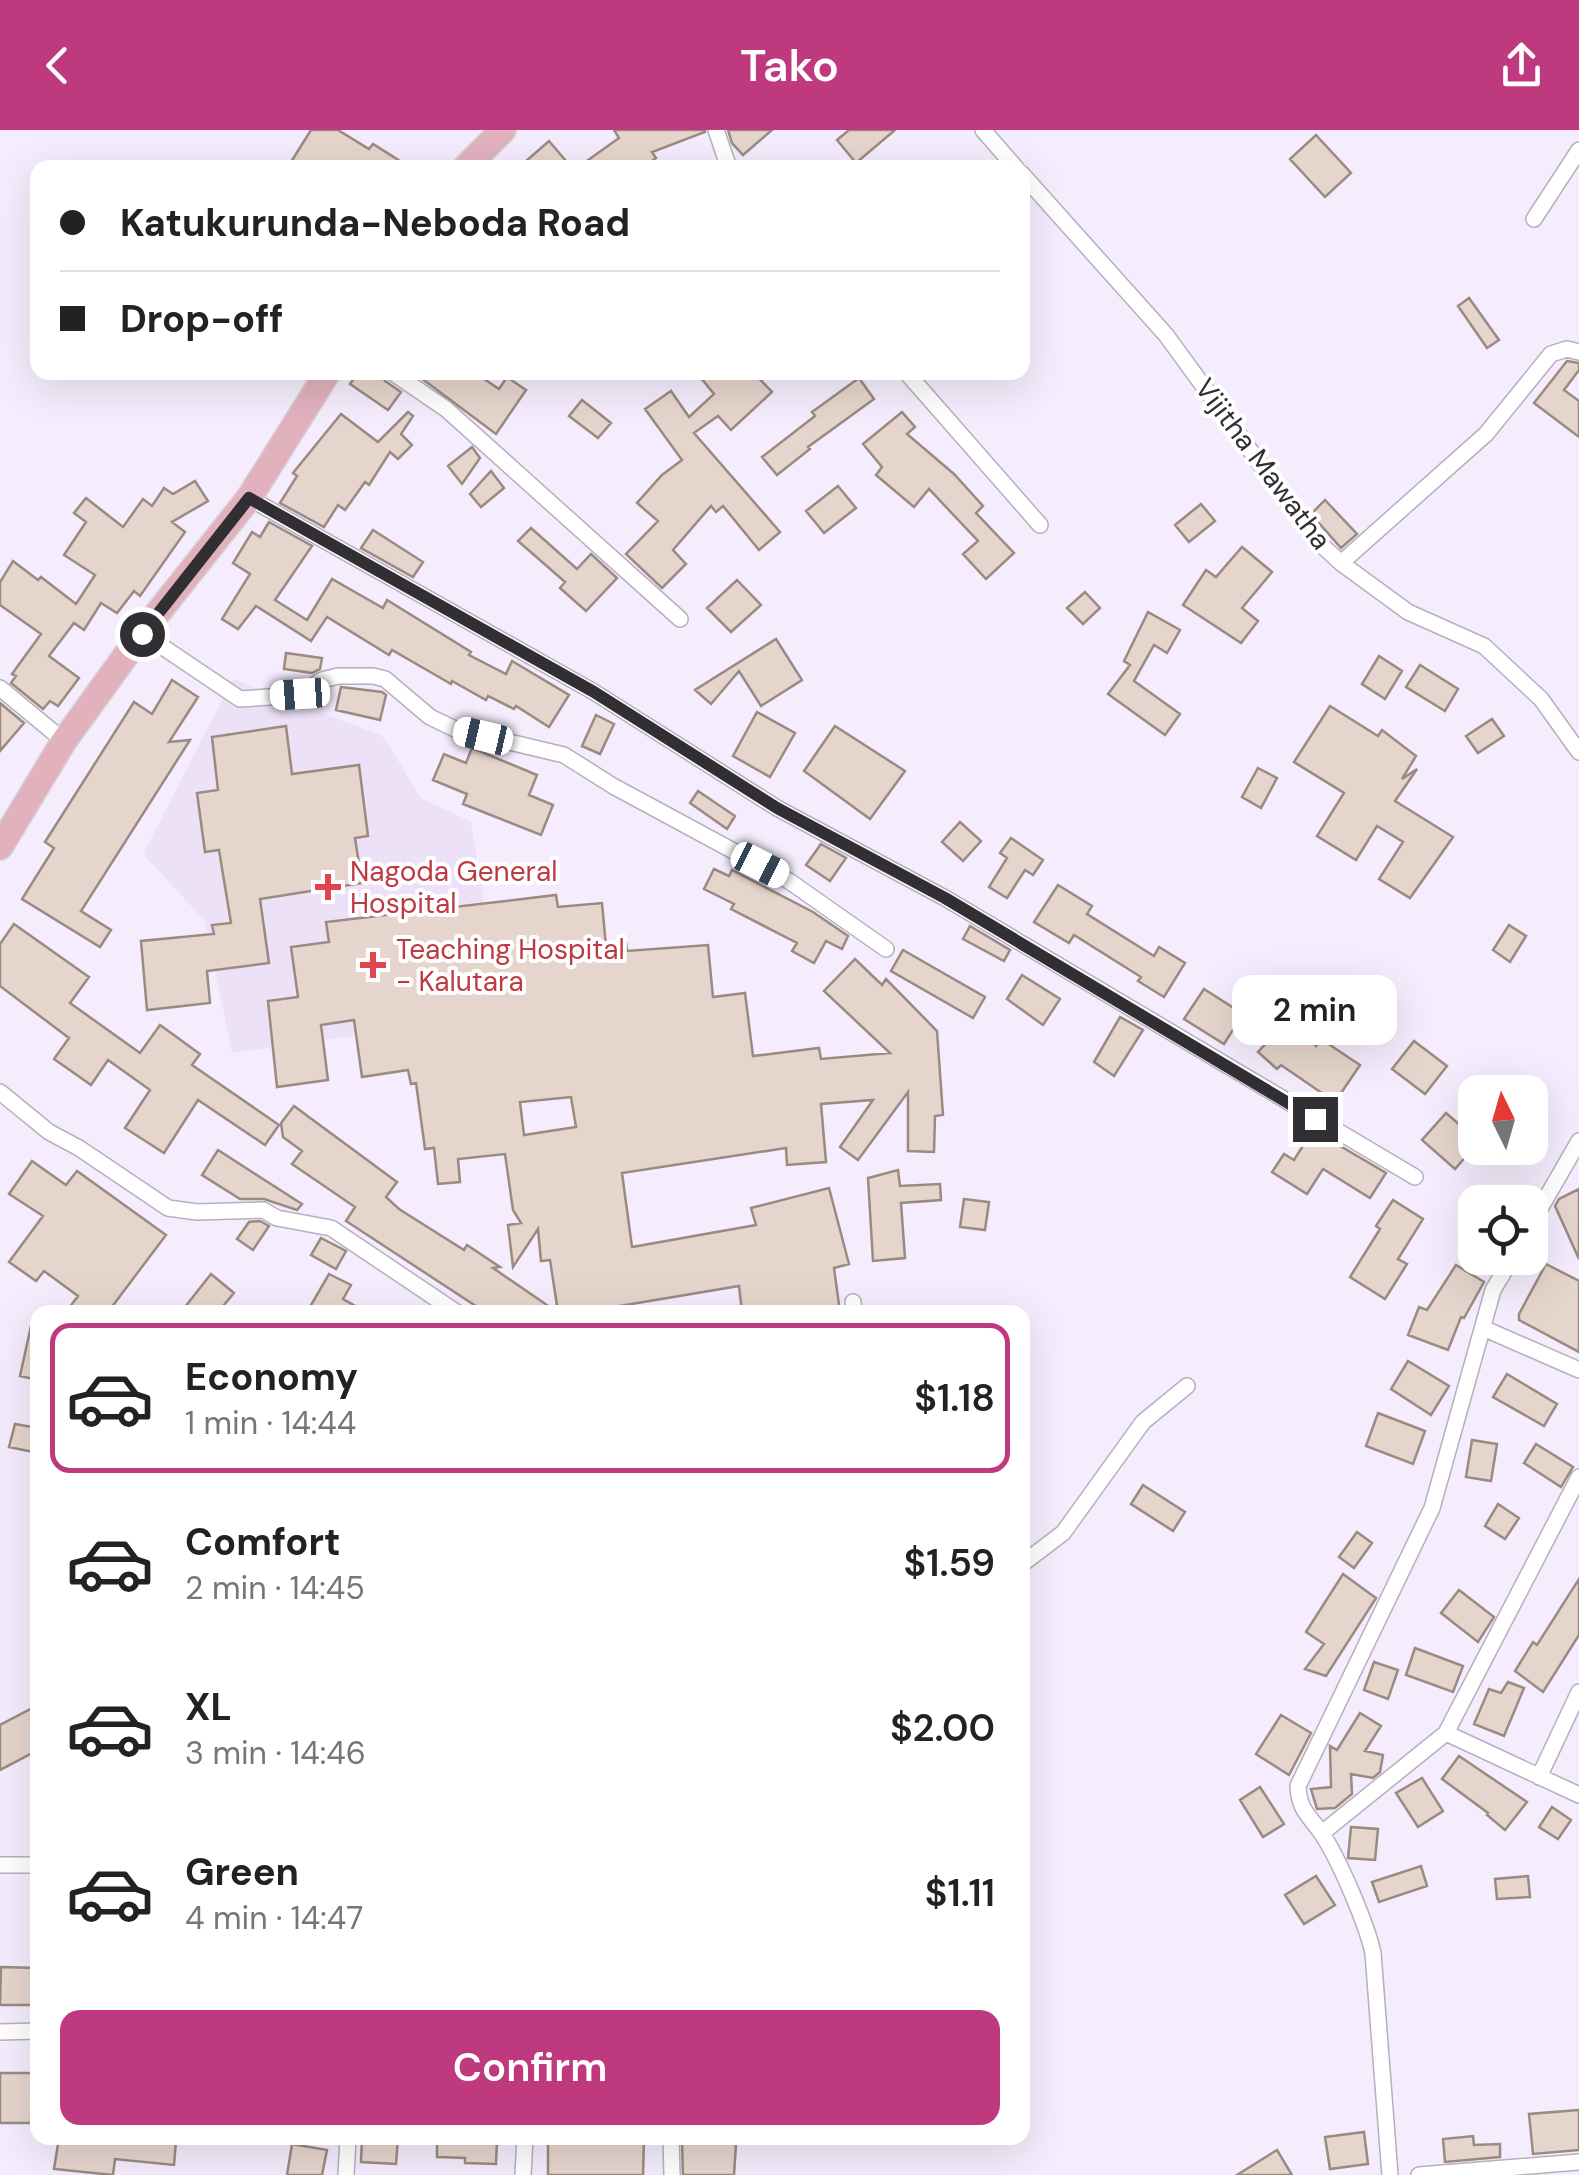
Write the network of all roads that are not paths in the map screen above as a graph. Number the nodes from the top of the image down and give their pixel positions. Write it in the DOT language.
graph roads {
  1 [pos="503,130"];
  2 [pos="716,130"];
  3 [pos="983,130"];
  4 [pos="1579,150"];
  5 [pos="473,160"];
  6 [pos="726,160"];
  7 [pos="1009,160"];
  8 [pos="1030,183"];
  9 [pos="1534,219"];
  10 [pos="1579,352"];
  11 [pos="323,380"];
  12 [pos="404,380"];
  13 [pos="913,380"];
  14 [pos="249,498"];
  15 [pos="1040,525"];
  16 [pos="1340,563"];
  17 [pos="680,619"];
  18 [pos="142,634"];
  19 [pos="0,688"];
  20 [pos="64,741"];
  21 [pos="1579,752"];
  22 [pos="0,847"];
  23 [pos="886,949"];
  24 [pos="0,1092"];
  25 [pos="1579,1141"];
  26 [pos="1415,1178"];
  27 [pos="1548,1195"];
  28 [pos="1502,1275"];
  29 [pos="446,1305"];
  30 [pos="1483,1328"];
  31 [pos="1579,1370"];
  32 [pos="1187,1386"];
  33 [pos="1579,1477"];
  34 [pos="1030,1558"];
  35 [pos="1579,1692"];
  36 [pos="1446,1733"];
  37 [pos="1539,1777"];
  38 [pos="1579,1795"];
  39 [pos="1322,1833"];
  40 [pos="0,1865"];
  41 [pos="30,1865"];
  42 [pos="0,2032"];
  43 [pos="30,2032"];
  44 [pos="348,2145"];
  45 [pos="525,2145"];
  46 [pos="671,2145"];
  47 [pos="1579,2162"];
  48 [pos="346,2175"];
  49 [pos="523,2175"];
  50 [pos="672,2175"];
  51 [pos="1390,2175"];
  52 [pos="1419,2175"];
  1 -- 5 [label="main road"];
  2 -- 6 [label="street"];
  3 -- 7 [label="street"];
  4 -- 9 [label="street"];
  8 -- 16 [label="street, Vijitha Mawatha"];
  10 -- 16 [label="street"];
  11 -- 14 [label="main road"];
  12 -- 17 [label="street"];
  13 -- 15 [label="street"];
  14 -- 18 [label="main road"];
  14 -- 26 [label="street"];
  16 -- 21 [label="street, Vijitha Mawatha"];
  18 -- 20 [label="main road"];
  18 -- 23 [label="street"];
  19 -- 20 [label="street"];
  20 -- 22 [label="main road"];
  24 -- 29 [label="street"];
  25 -- 27 [label="street"];
  28 -- 30 [label="street"];
  30 -- 31 [label="street"];
  30 -- 39 [label="street"];
  32 -- 34 [label="street"];
  33 -- 36 [label="street"];
  35 -- 37 [label="street"];
  36 -- 37 [label="street"];
  36 -- 39 [label="street"];
  37 -- 38 [label="street"];
  39 -- 51 [label="street"];
  40 -- 41 [label="street"];
  42 -- 43 [label="street"];
  44 -- 48 [label="street"];
  45 -- 49 [label="street"];
  46 -- 50 [label="street"];
  47 -- 52 [label="street"];
}
